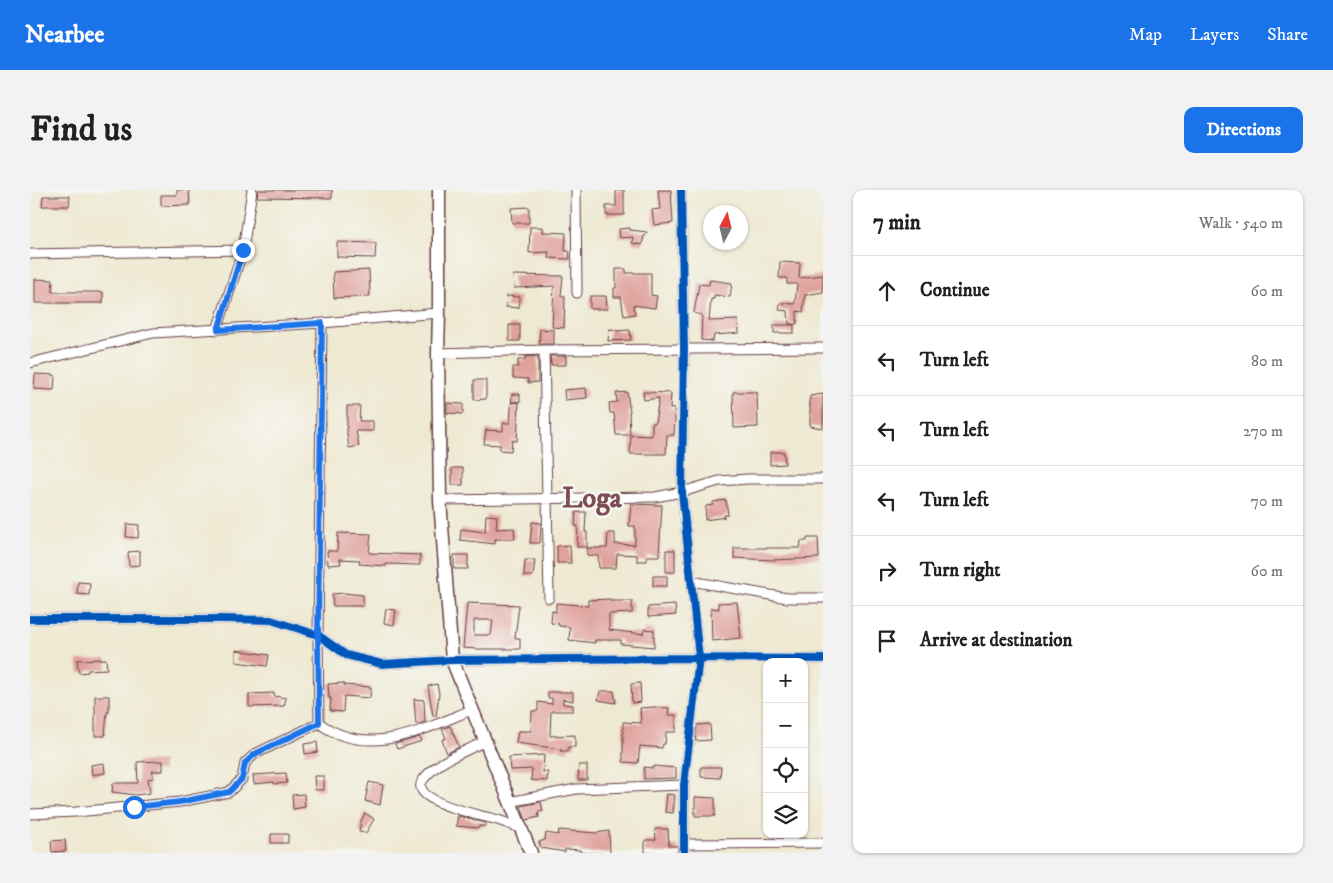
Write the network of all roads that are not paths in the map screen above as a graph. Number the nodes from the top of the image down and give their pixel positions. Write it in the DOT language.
graph roads {
  1 [pos="252,190"];
  2 [pos="439,190"];
  3 [pos="576,190"];
  4 [pos="681,190"];
  5 [pos="243,250"];
  6 [pos="30,254"];
  7 [pos="577,293"];
  8 [pos="439,313"];
  9 [pos="322,323"];
  10 [pos="218,330"];
  11 [pos="684,348"];
  12 [pos="823,348"];
  13 [pos="544,350"];
  14 [pos="438,353"];
  15 [pos="30,363"];
  16 [pos="823,479"];
  17 [pos="682,492"];
  18 [pos="547,498"];
  19 [pos="440,500"];
  20 [pos="691,581"];
  21 [pos="549,598"];
  22 [pos="823,598"];
  23 [pos="30,619"];
  24 [pos="318,635"];
  25 [pos="699,658"];
  26 [pos="823,659"];
  27 [pos="452,660"];
  28 [pos="472,710"];
  29 [pos="319,723"];
  30 [pos="485,741"];
  31 [pos="684,785"];
  32 [pos="509,802"];
  33 [pos="30,814"];
  34 [pos="520,828"];
  35 [pos="823,843"];
  36 [pos="684,849"];
  37 [pos="531,853"];
  1 -- 5 [label="street"];
  2 -- 8 [label="main road"];
  3 -- 7 [label="street"];
  4 -- 11 [label="street"];
  5 -- 6 [label="street"];
  5 -- 10 [label="street"];
  8 -- 9 [label="street"];
  8 -- 14 [label="main road"];
  9 -- 10 [label="street"];
  9 -- 24 [label="street"];
  10 -- 15 [label="street"];
  11 -- 12 [label="street"];
  11 -- 13 [label="street"];
  11 -- 17 [label="street"];
  13 -- 14 [label="street"];
  13 -- 18 [label="street"];
  14 -- 19 [label="main road"];
  16 -- 17 [label="street"];
  17 -- 18 [label="street"];
  17 -- 20 [label="street"];
  18 -- 19 [label="street"];
  18 -- 21 [label="street"];
  19 -- 27 [label="main road"];
  20 -- 22 [label="street"];
  20 -- 25 [label="street"];
  23 -- 24 [label="street"];
  24 -- 27 [label="street"];
  24 -- 29 [label="street"];
  25 -- 26 [label="street"];
  25 -- 27 [label="street"];
  25 -- 31 [label="street"];
  27 -- 28 [label="main road"];
  28 -- 29 [label="street"];
  28 -- 30 [label="main road"];
  29 -- 33 [label="street"];
  30 -- 32 [label="main road"];
  30 -- 34 [label="street"];
  31 -- 32 [label="street"];
  31 -- 36 [label="street"];
  32 -- 34 [label="main road"];
  34 -- 37 [label="main road"];
  35 -- 36 [label="street"];
}
